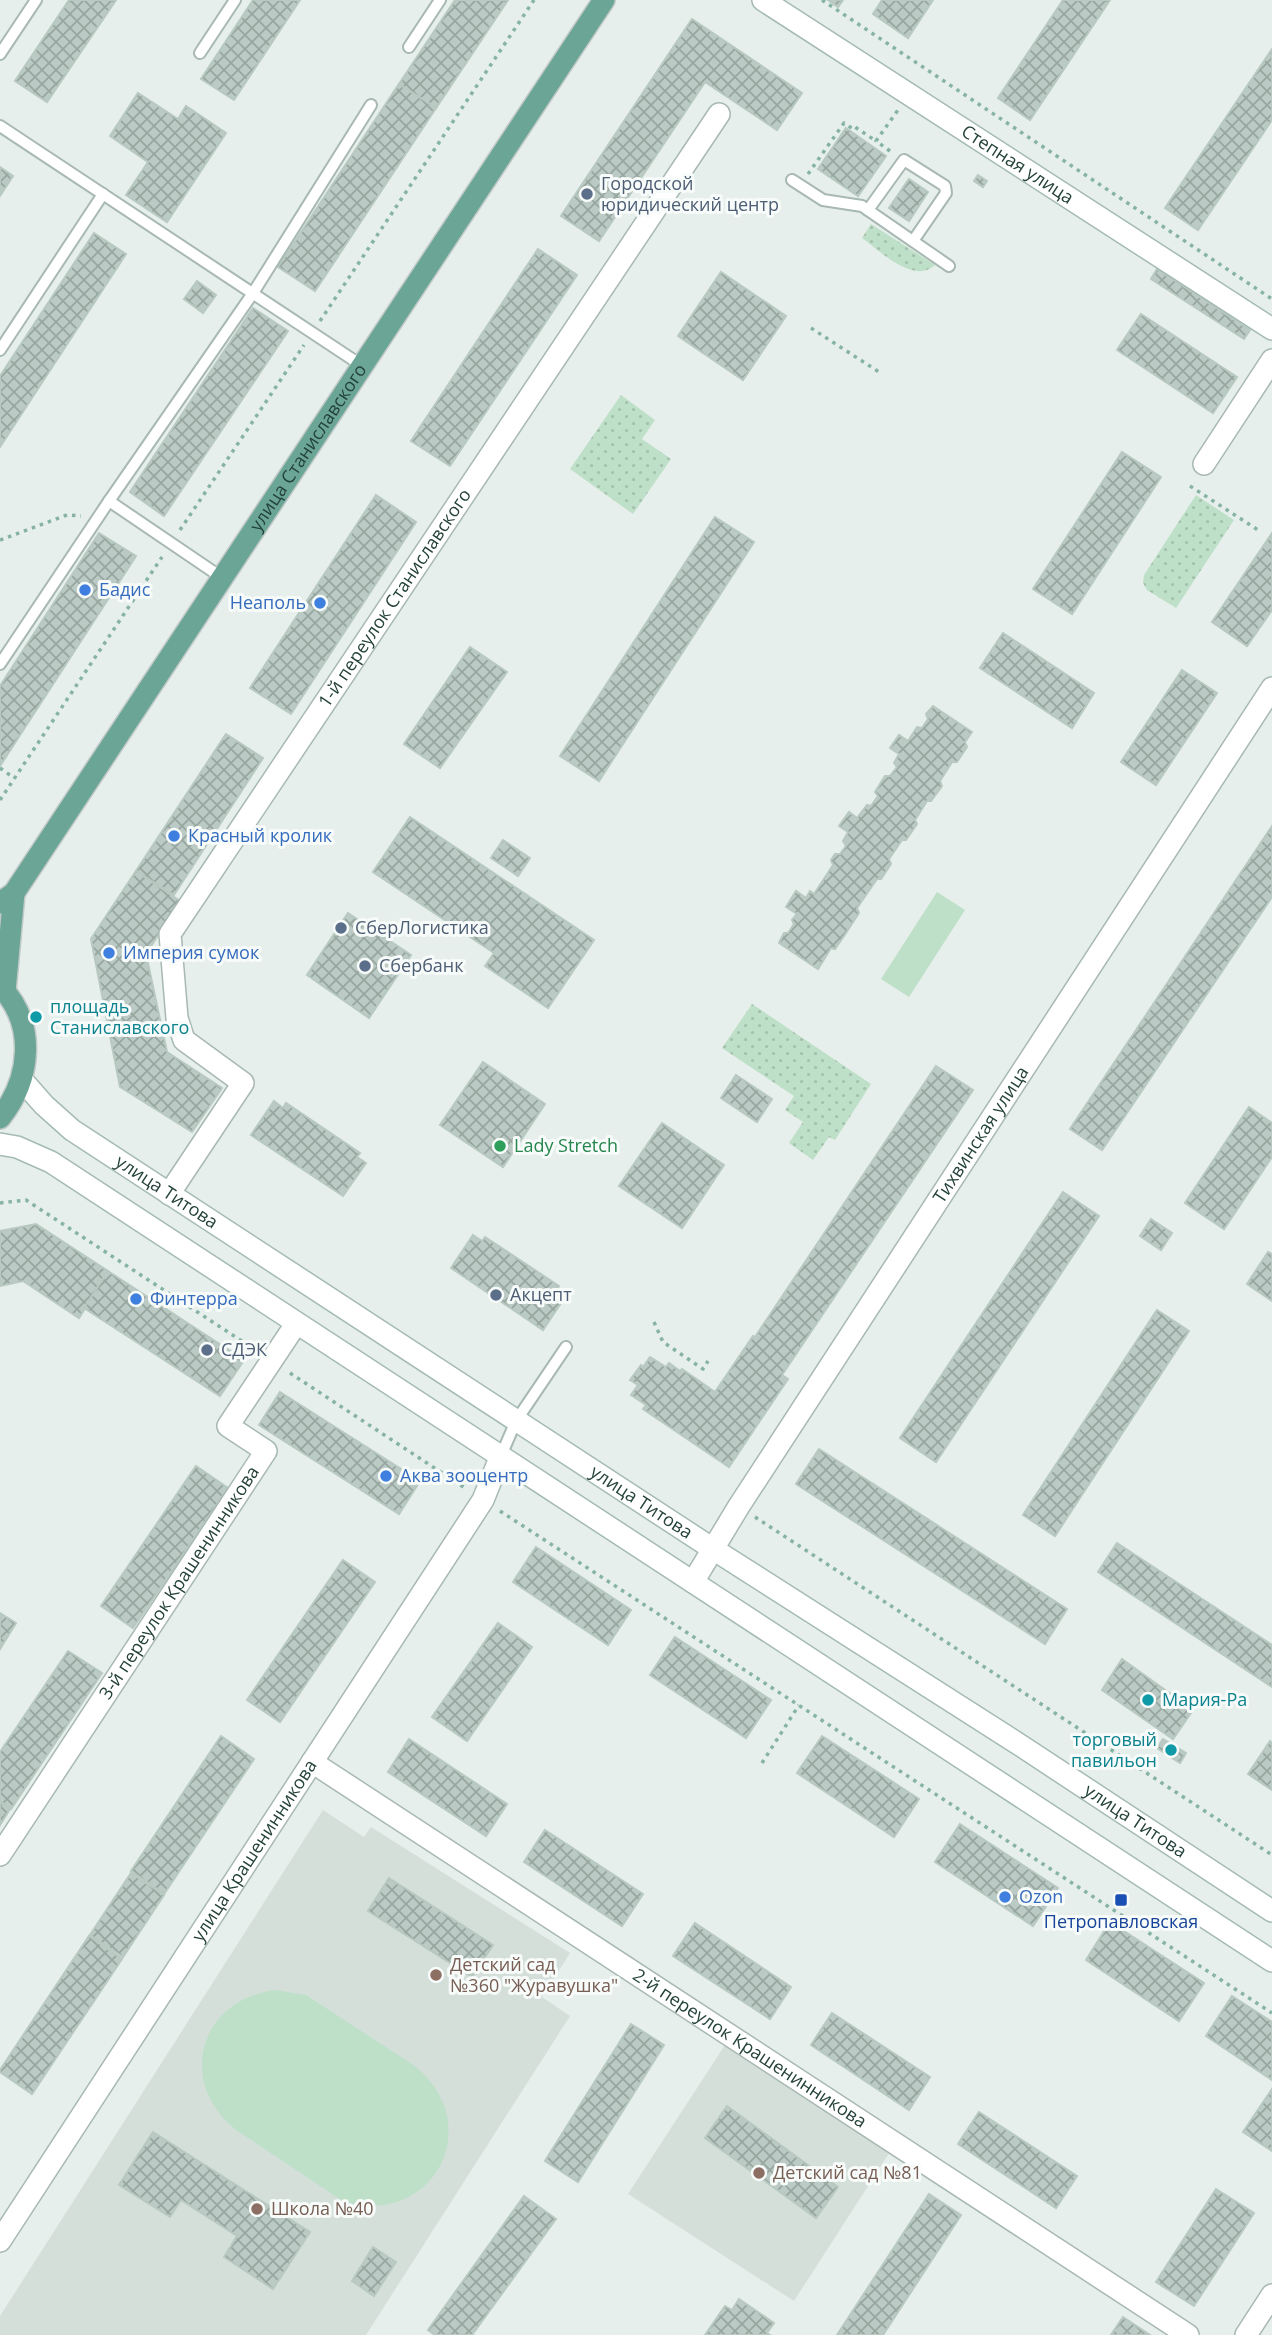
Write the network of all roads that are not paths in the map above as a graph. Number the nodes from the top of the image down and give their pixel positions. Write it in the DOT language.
graph roads {
  1 [pos="36,0"];
  2 [pos="235,0"];
  3 [pos="440,0"];
  4 [pos="604,0"];
  5 [pos="764,0"];
  6 [pos="410,47"];
  7 [pos="200,53"];
  8 [pos="0,54"];
  9 [pos="371,105"];
  10 [pos="719,114"];
  11 [pos="0,126"];
  12 [pos="796,183"];
  13 [pos="103,194"];
  14 [pos="868,210"];
  15 [pos="913,241"];
  16 [pos="949,266"];
  17 [pos="253,293"];
  18 [pos="1272,329"];
  19 [pos="0,350"];
  20 [pos="1272,360"];
  21 [pos="361,365"];
  22 [pos="1205,464"];
  23 [pos="109,501"];
  24 [pos="221,577"];
  25 [pos="0,664"];
  26 [pos="1272,688"];
  27 [pos="7,898"];
  28 [pos="2,989"];
  29 [pos="22,1080"];
  30 [pos="0,1118"];
  31 [pos="0,1144"];
  32 [pos="169,1194"];
  33 [pos="296,1324"];
  34 [pos="566,1347"];
  35 [pos="516,1421"];
  36 [pos="500,1458"];
  37 [pos="713,1549"];
  38 [pos="693,1582"];
  39 [pos="312,1762"];
  40 [pos="0,1855"];
  41 [pos="1272,1911"];
  42 [pos="1272,1961"];
  43 [pos="0,2241"];
  44 [pos="1272,2295"];
  45 [pos="1188,2335"];
  46 [pos="1246,2335"];
  1 -- 8 [label="lane"];
  2 -- 7 [label="lane"];
  3 -- 6 [label="lane"];
  4 -- 21 [label="main road, улица Станиславского"];
  5 -- 18 [label="street, Степная улица"];
  9 -- 17 [label="lane"];
  10 -- 32 [label="street, 1-й переулок Станиславского"];
  11 -- 13 [label="lane"];
  12 -- 14 [label="lane"];
  13 -- 17 [label="lane"];
  13 -- 19 [label="lane"];
  14 -- 15 [label="lane"];
  14 -- 15 [label="lane"];
  15 -- 16 [label="lane"];
  17 -- 21 [label="lane"];
  17 -- 23 [label="lane"];
  20 -- 22 [label="street"];
  21 -- 24 [label="main road, улица Станиславского"];
  23 -- 24 [label="lane"];
  23 -- 25 [label="lane"];
  24 -- 27 [label="main road, улица Станиславского"];
  26 -- 37 [label="street, Тихвинская улица"];
  27 -- 28 [label="main road"];
  28 -- 29 [label="main road"];
  29 -- 30 [label="main road"];
  29 -- 32 [label="street, улица Титова"];
  31 -- 33 [label="street"];
  32 -- 35 [label="street, улица Титова"];
  33 -- 36 [label="street"];
  33 -- 40 [label="street, 3-й переулок Крашенинникова"];
  34 -- 35 [label="lane"];
  35 -- 36 [label="lane"];
  35 -- 37 [label="street, улица Титова"];
  36 -- 38 [label="street"];
  36 -- 39 [label="street, улица Крашенинникова"];
  37 -- 38 [label="street, Тихвинская улица"];
  37 -- 41 [label="street, улица Титова"];
  38 -- 42 [label="street"];
  39 -- 43 [label="street, улица Крашенинникова"];
  39 -- 45 [label="street, 2-й переулок Крашенинникова"];
  44 -- 46 [label="street"];
}
